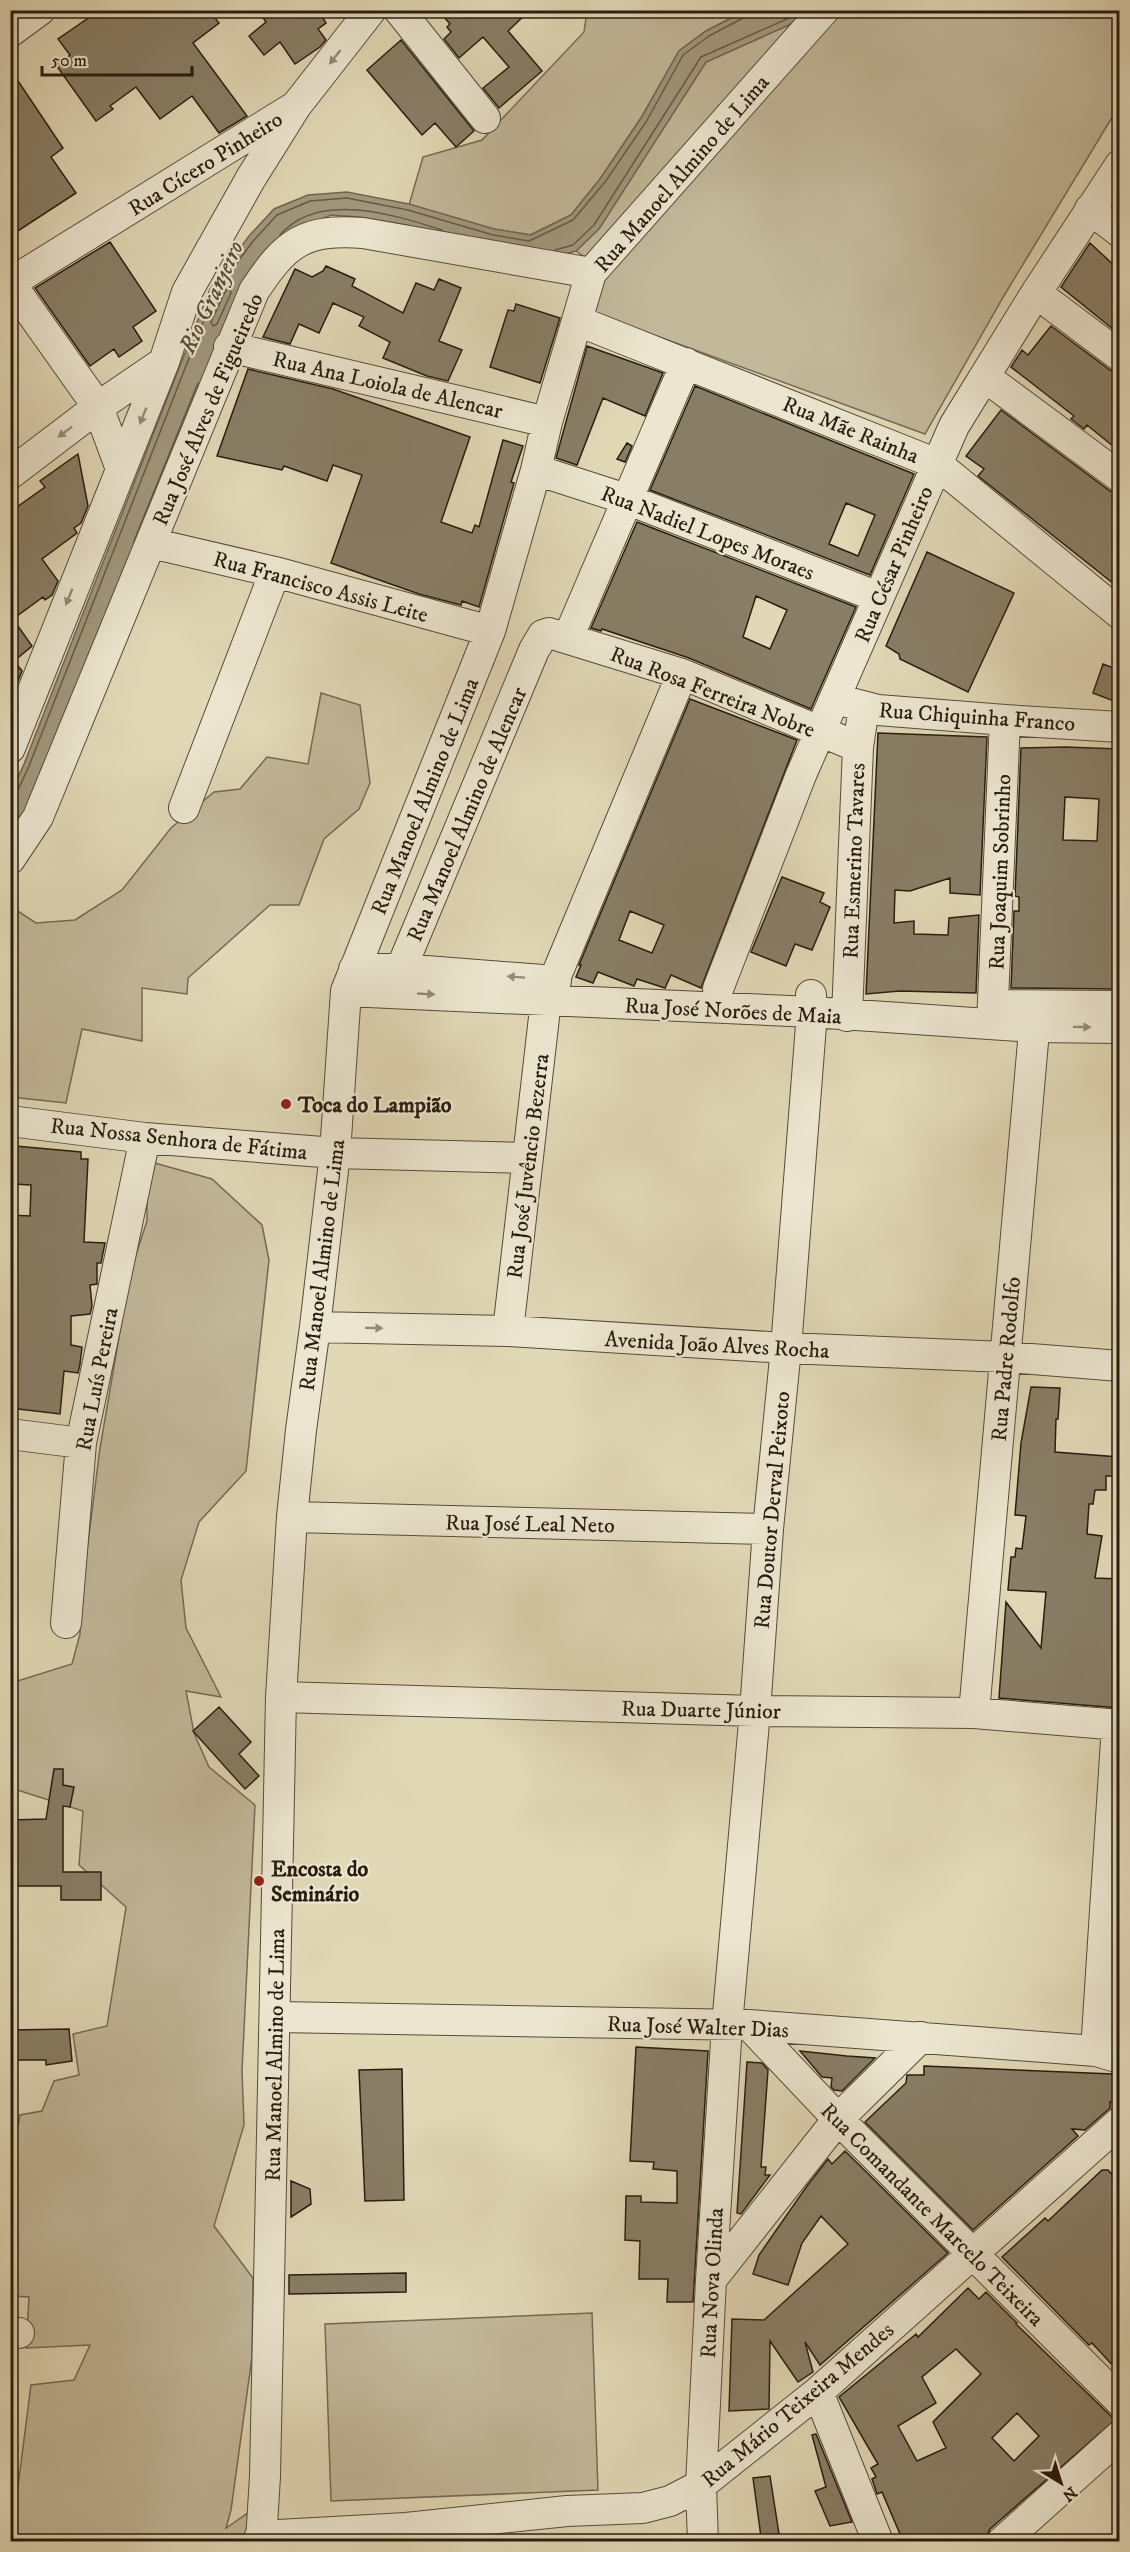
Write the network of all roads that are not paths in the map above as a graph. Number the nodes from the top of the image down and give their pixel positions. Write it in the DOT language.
graph roads {
  1 [pos="40,10"];
  2 [pos="371,10"];
  3 [pos="399,10"];
  4 [pos="824,10"];
  5 [pos="10,32"];
  6 [pos="296,106"];
  7 [pos="485,118"];
  8 [pos="1119,165"];
  9 [pos="1090,209"];
  10 [pos="1119,232"];
  11 [pos="591,273"];
  12 [pos="10,283"];
  13 [pos="1036,293"];
  14 [pos="578,321"];
  15 [pos="229,347"];
  16 [pos="1119,356"];
  17 [pos="165,362"];
  18 [pos="686,363"];
  19 [pos="986,377"];
  20 [pos="98,407"];
  21 [pos="547,422"];
  22 [pos="937,464"];
  23 [pos="121,469"];
  24 [pos="536,470"];
  25 [pos="10,474"];
  26 [pos="1119,477"];
  27 [pos="629,500"];
  28 [pos="151,543"];
  29 [pos="275,572"];
  30 [pos="878,597"];
  31 [pos="1119,614"];
  32 [pos="490,631"];
  33 [pos="556,637"];
  34 [pos="682,674"];
  35 [pos="835,699"];
  36 [pos="864,707"];
  37 [pos="1005,720"];
  38 [pos="1119,727"];
  39 [pos="820,730"];
  40 [pos="858,747"];
  41 [pos="10,748"];
  42 [pos="184,808"];
  43 [pos="10,859"];
  44 [pos="350,980"];
  45 [pos="394,980"];
  46 [pos="718,989"];
  47 [pos="550,990"];
  48 [pos="812,1004"];
  49 [pos="847,1006"];
  50 [pos="1119,1006"];
  51 [pos="993,1014"];
  52 [pos="1035,1016"];
  53 [pos="1119,1028"];
  54 [pos="10,1121"];
  55 [pos="145,1138"];
  56 [pos="335,1153"];
  57 [pos="528,1158"];
  58 [pos="316,1316"];
  59 [pos="509,1323"];
  60 [pos="786,1340"];
  61 [pos="1006,1351"];
  62 [pos="1118,1356"];
  63 [pos="10,1434"];
  64 [pos="81,1443"];
  65 [pos="292,1517"];
  66 [pos="768,1529"];
  67 [pos="66,1623"];
  68 [pos="281,1697"];
  69 [pos="755,1711"];
  70 [pos="974,1713"];
  71 [pos="1118,1725"];
  72 [pos="276,2017"];
  73 [pos="738,2025"];
  74 [pos="921,2037"];
  75 [pos="1108,2054"];
  76 [pos="838,2119"];
  77 [pos="1116,2134"];
  78 [pos="971,2253"];
  79 [pos="711,2280"];
  80 [pos="818,2392"];
  81 [pos="1119,2401"];
  82 [pos="1119,2436"];
  83 [pos="701,2485"];
  84 [pos="406,2535"];
  85 [pos="260,2539"];
  86 [pos="703,2541"];
  87 [pos="878,2541"];
  88 [pos="1002,2541"];
  1 -- 5 [label="street"];
  2 -- 6 [label="street, Rua Cícero Pinheiro, one-way"];
  3 -- 7 [label="street"];
  4 -- 11 [label="street, Rua Manoel Almino de Lima"];
  6 -- 12 [label="street, Rua Cícero Pinheiro"];
  6 -- 17 [label="street"];
  8 -- 9 [label="street, Rua César Pinheiro"];
  9 -- 10 [label="street"];
  9 -- 13 [label="street, Rua César Pinheiro"];
  11 -- 14 [label="street, Rua Manoel Almino de Lima"];
  11 -- 15 [label="street, Rua José Alves de Figueiredo"];
  12 -- 20 [label="street"];
  13 -- 16 [label="street"];
  13 -- 19 [label="street, Rua César Pinheiro"];
  14 -- 18 [label="street, Rua Mãe Rainha"];
  14 -- 21 [label="street, Rua Manoel Almino de Lima"];
  15 -- 21 [label="street, Rua Ana Loiola de Alencar"];
  15 -- 28 [label="street, Rua José Alves de Figueiredo"];
  17 -- 20 [label="street"];
  17 -- 23 [label="street, one-way"];
  18 -- 22 [label="street, Rua Mãe Rainha"];
  18 -- 27 [label="street, Rua Manoel Almino de Alencar"];
  19 -- 22 [label="street, Rua César Pinheiro"];
  19 -- 26 [label="street"];
  20 -- 23 [label="street"];
  20 -- 25 [label="street, one-way"];
  21 -- 24 [label="street, Rua Manoel Almino de Lima"];
  22 -- 30 [label="street, Rua César Pinheiro"];
  22 -- 31 [label="street, Rua Mãe Rainha"];
  23 -- 41 [label="street, one-way"];
  24 -- 27 [label="street, Rua Nadiel Lopes Moraes"];
  24 -- 32 [label="street, Rua Manoel Almino de Lima"];
  27 -- 30 [label="street, Rua Nadiel Lopes Moraes"];
  27 -- 33 [label="street, Rua Manoel Almino de Alencar"];
  28 -- 29 [label="street, Rua Francisco Assis Leite"];
  28 -- 43 [label="street, Rua José Alves de Figueiredo"];
  29 -- 32 [label="street, Rua Francisco Assis Leite"];
  29 -- 42 [label="street"];
  30 -- 35 [label="street, Rua César Pinheiro"];
  32 -- 44 [label="street, Rua Manoel Almino de Lima"];
  33 -- 34 [label="street, Rua Rosa Ferreira Nobre"];
  33 -- 45 [label="street, Rua Manoel Almino de Alencar"];
  34 -- 39 [label="street, Rua Rosa Ferreira Nobre"];
  34 -- 47 [label="street"];
  35 -- 36 [label="street, Rua Chiquinha Franco"];
  35 -- 39 [label="street, Rua César Pinheiro"];
  36 -- 37 [label="street, Rua Chiquinha Franco"];
  36 -- 40 [label="street, Rua Esmerino Tavares"];
  37 -- 38 [label="street, Rua Chiquinha Franco"];
  37 -- 51 [label="street, Rua Joaquim Sobrinho"];
  39 -- 40 [label="street, Rua Rosa Ferreira Nobre"];
  39 -- 46 [label="street, Rua César Pinheiro"];
  40 -- 49 [label="street, Rua Esmerino Tavares"];
  44 -- 45 [label="street, Rua José Norões de Maia"];
  44 -- 56 [label="street, Rua Manoel Almino de Lima"];
  45 -- 47 [label="street, Rua José Norões de Maia"];
  46 -- 47 [label="street, Rua José Norões de Maia"];
  46 -- 48 [label="street, Rua José Norões de Maia"];
  47 -- 48 [label="street, Rua José Norões de Maia"];
  47 -- 57 [label="street, Rua José Juvêncio Bezerra"];
  48 -- 49 [label="street, Rua José Norões de Maia"];
  48 -- 60 [label="street, Rua Doutor Derval Peixoto"];
  49 -- 51 [label="street, Rua José Norões de Maia"];
  50 -- 52 [label="street, Rua José Norões de Maia"];
  51 -- 52 [label="street, Rua José Norões de Maia"];
  52 -- 53 [label="street, Rua José Norões de Maia, one-way"];
  52 -- 61 [label="street, Rua Padre Rodolfo"];
  54 -- 55 [label="street, Rua Nossa Senhora de Fátima"];
  55 -- 56 [label="street, Rua Nossa Senhora de Fátima"];
  55 -- 64 [label="street, Rua Luís Pereira"];
  56 -- 57 [label="street, Rua Nossa Senhora de Fátima"];
  56 -- 58 [label="street, Rua Manoel Almino de Lima"];
  57 -- 59 [label="street, Rua José Juvêncio Bezerra"];
  58 -- 59 [label="street, Avenida João Alves Rocha"];
  58 -- 65 [label="street, Rua Manoel Almino de Lima"];
  59 -- 60 [label="street, Avenida João Alves Rocha"];
  60 -- 61 [label="street, Avenida João Alves Rocha"];
  60 -- 66 [label="street, Rua Doutor Derval Peixoto"];
  61 -- 62 [label="street, Avenida João Alves Rocha"];
  61 -- 70 [label="street, Rua Padre Rodolfo"];
  63 -- 64 [label="street"];
  64 -- 67 [label="street, Rua Luís Pereira"];
  65 -- 66 [label="street, Rua José Leal Neto"];
  65 -- 68 [label="street, Rua Manoel Almino de Lima"];
  66 -- 69 [label="street, Rua Doutor Derval Peixoto"];
  68 -- 69 [label="street, Rua Duarte Júnior"];
  68 -- 72 [label="street, Rua Manoel Almino de Lima"];
  69 -- 70 [label="street, Rua Duarte Júnior"];
  69 -- 73 [label="street, Rua Doutor Derval Peixoto"];
  70 -- 71 [label="street, Rua Duarte Júnior"];
  71 -- 75 [label="street"];
  72 -- 73 [label="street, Rua José Walter Dias"];
  72 -- 85 [label="street, Rua Manoel Almino de Lima"];
  73 -- 74 [label="street, Rua José Walter Dias"];
  73 -- 76 [label="street, Rua Comandante Marcelo Teixeira"];
  73 -- 79 [label="street, Rua Nova Olinda"];
  74 -- 75 [label="street, Rua José Walter Dias"];
  74 -- 76 [label="street"];
  76 -- 78 [label="street, Rua Comandante Marcelo Teixeira"];
  76 -- 79 [label="street"];
  77 -- 78 [label="street, Rua Mário Teixeira Mendes"];
  78 -- 80 [label="street, Rua Mário Teixeira Mendes"];
  78 -- 81 [label="street, Rua Comandante Marcelo Teixeira"];
  79 -- 83 [label="street, Rua Nova Olinda"];
  80 -- 83 [label="street, Rua Mário Teixeira Mendes"];
  80 -- 87 [label="street"];
  82 -- 88 [label="street"];
  83 -- 84 [label="street, Rua Mário Teixeira Mendes"];
  83 -- 86 [label="street, Rua Nova Olinda"];
  84 -- 85 [label="street, Rua Mário Teixeira Mendes"];
}
